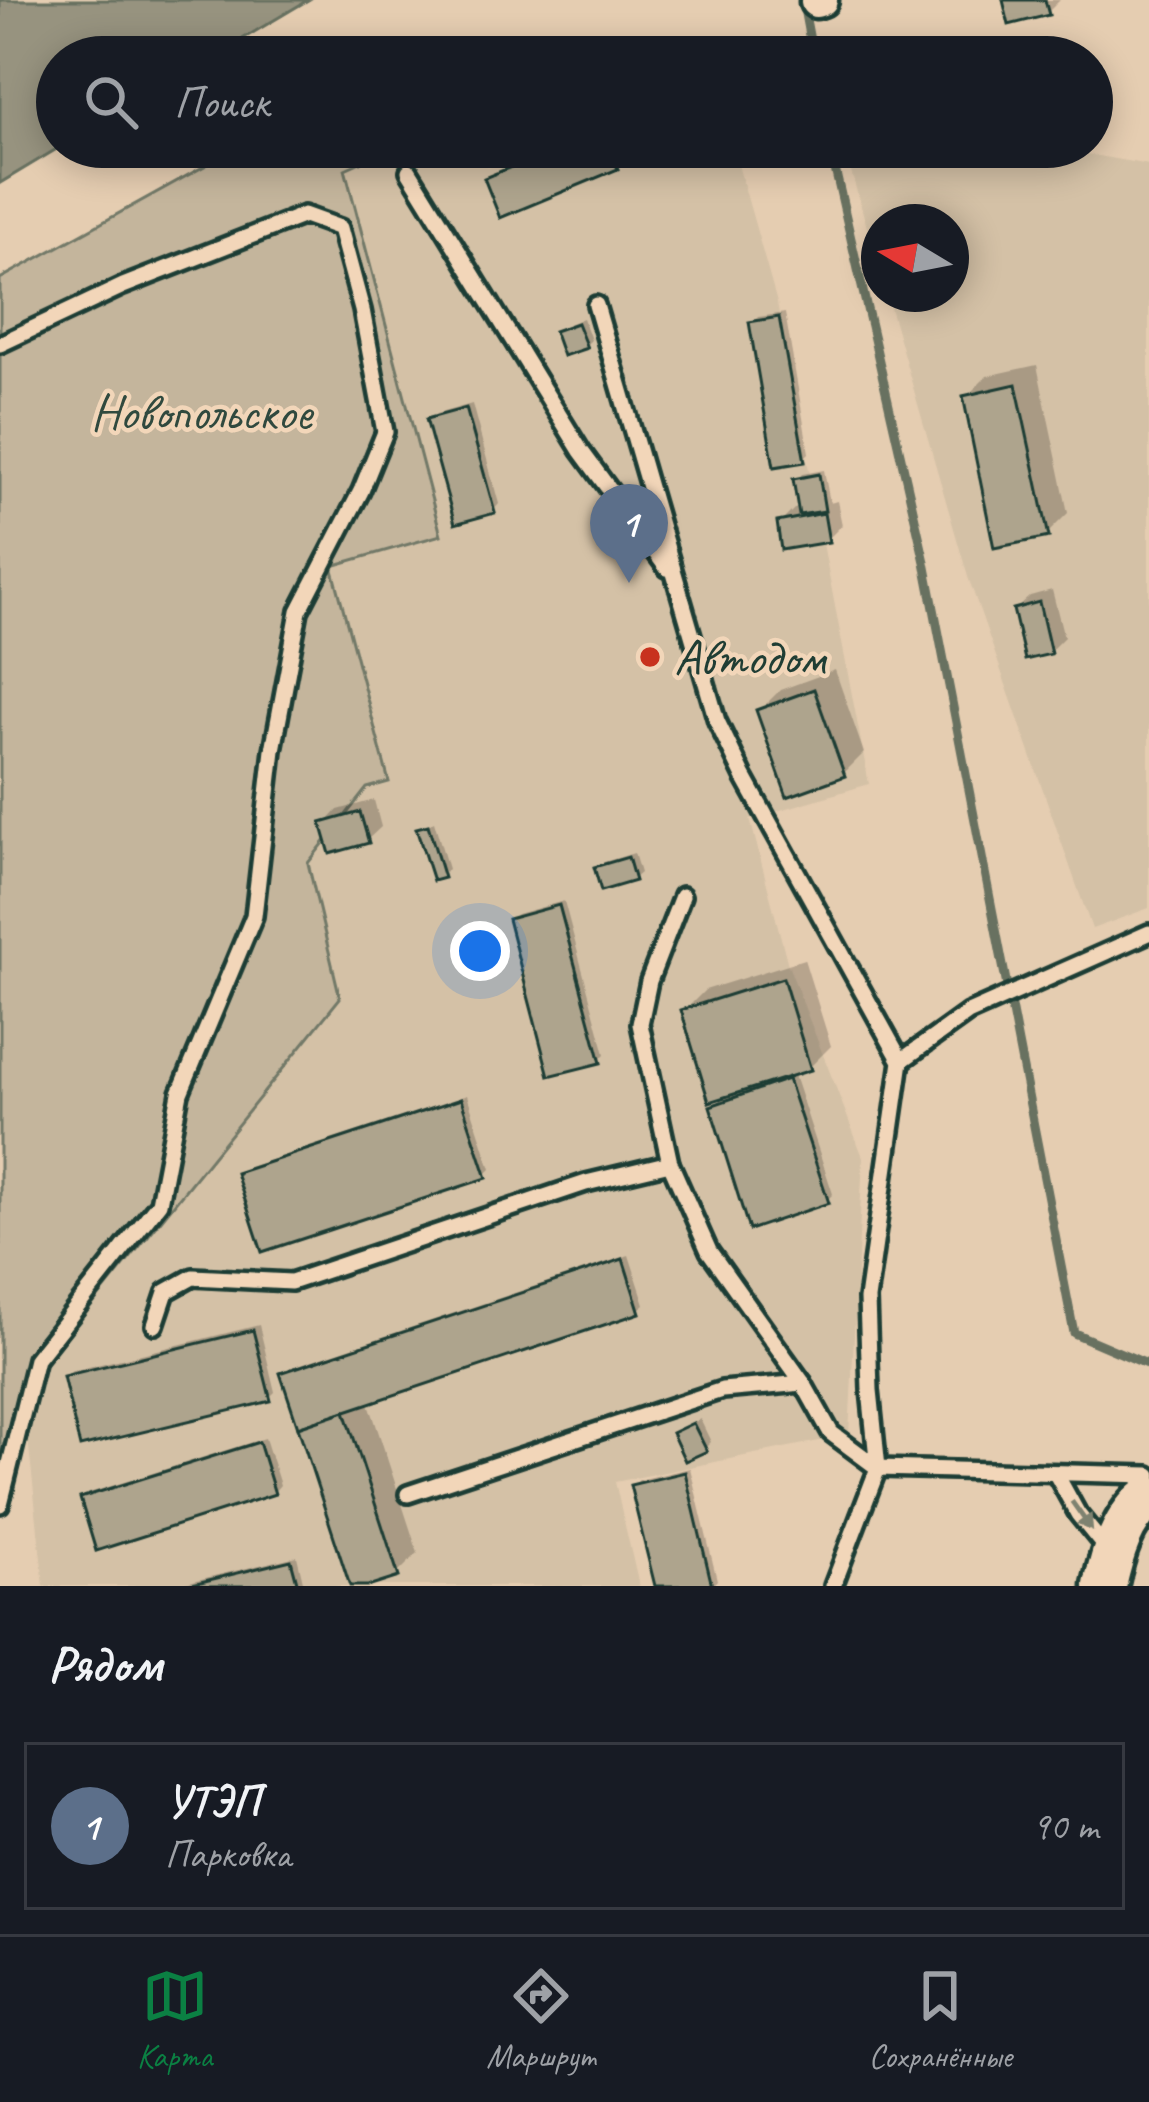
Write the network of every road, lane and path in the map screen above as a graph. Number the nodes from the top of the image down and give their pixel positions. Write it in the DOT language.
graph roads {
  1 [pos="410,171"];
  2 [pos="596,305"];
  3 [pos="0,344"];
  4 [pos="676,580"];
  5 [pos="682,896"];
  6 [pos="1149,933"];
  7 [pos="901,1061"];
  8 [pos="670,1163"];
  9 [pos="155,1324"];
  10 [pos="803,1383"];
  11 [pos="878,1468"];
  12 [pos="1055,1474"];
  13 [pos="1149,1475"];
  14 [pos="408,1494"];
  15 [pos="1149,1497"];
  16 [pos="0,1504"];
  17 [pos="1108,1571"];
  18 [pos="832,1586"];
  1 -- 4 [label="lane"];
  2 -- 4 [label="lane"];
  3 -- 16 [label="lane"];
  4 -- 7 [label="lane"];
  5 -- 8 [label="lane"];
  6 -- 7 [label="lane"];
  7 -- 11 [label="lane"];
  8 -- 9 [label="lane"];
  8 -- 10 [label="lane"];
  10 -- 11 [label="lane"];
  10 -- 14 [label="lane"];
  11 -- 12 [label="lane"];
  11 -- 18 [label="lane"];
  12 -- 13 [label="lane"];
  12 -- 17 [label="lane, one-way"];
  15 -- 17 [label="street"];
}
